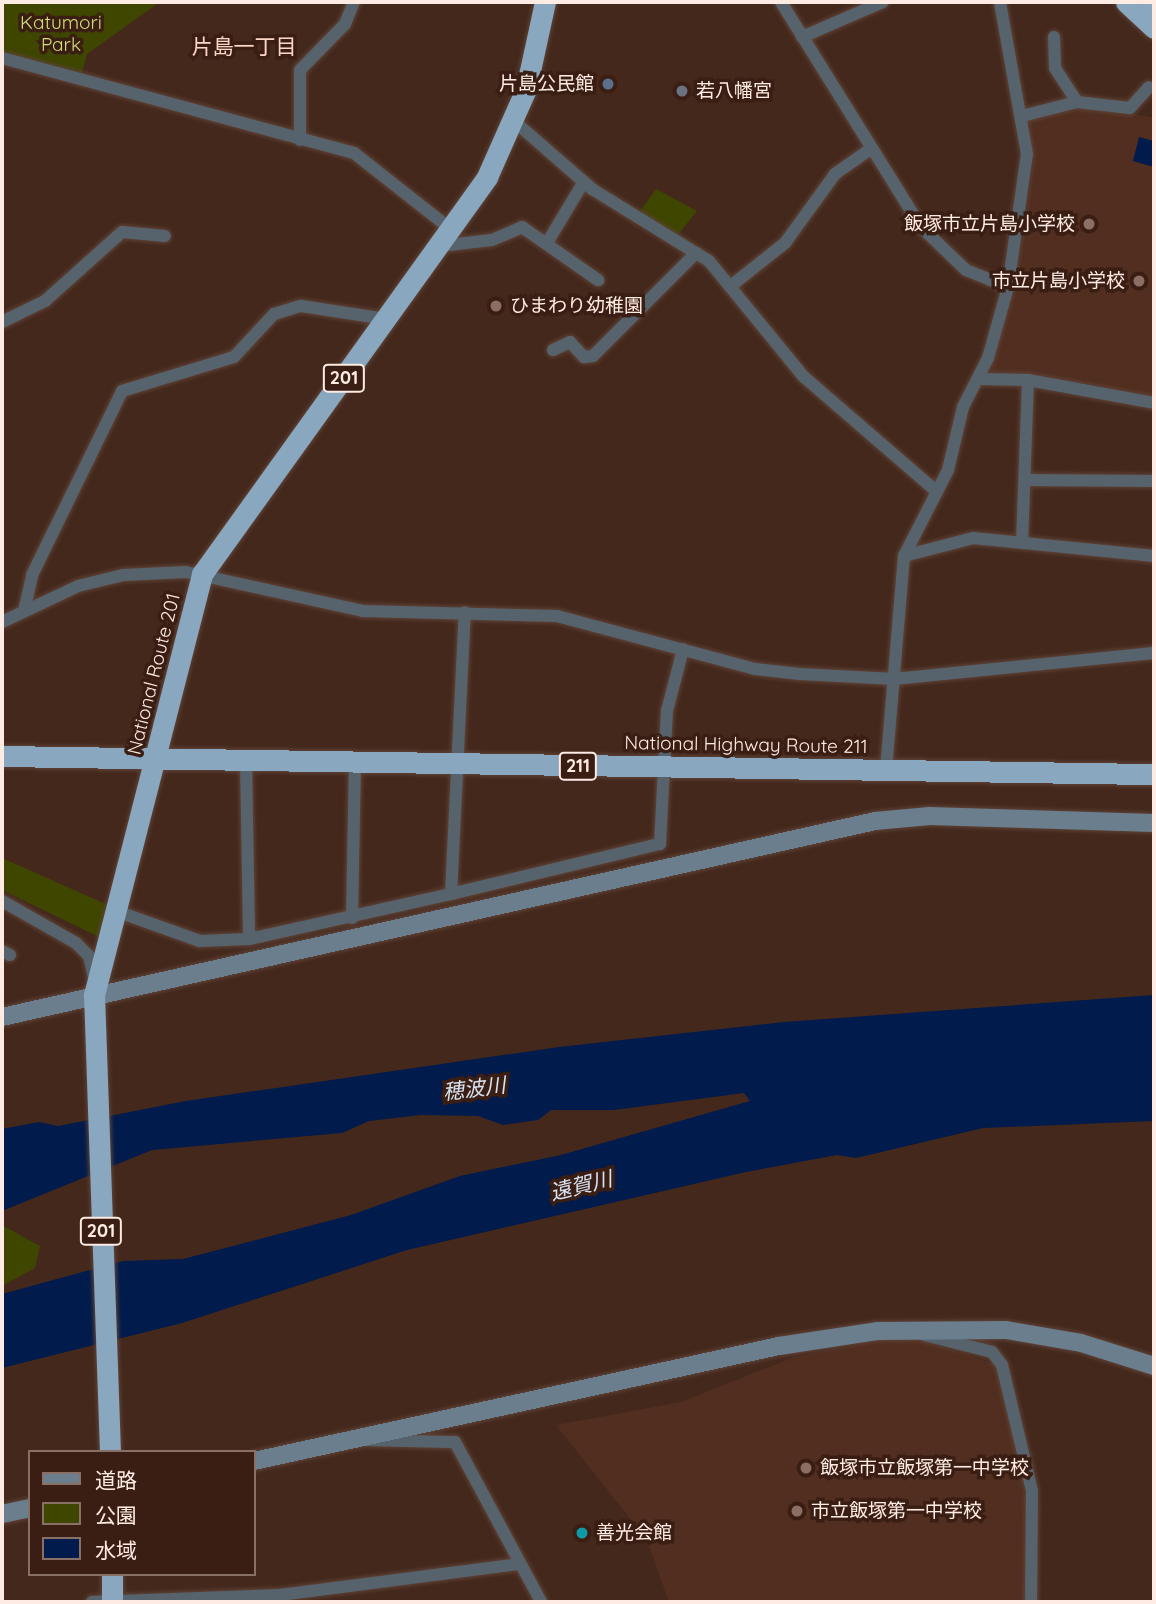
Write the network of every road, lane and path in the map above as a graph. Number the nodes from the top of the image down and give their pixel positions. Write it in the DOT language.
graph roads {
  1 [pos="354,2"];
  2 [pos="545,2"];
  3 [pos="780,2"];
  4 [pos="883,2"];
  5 [pos="1000,2"];
  6 [pos="1126,2"];
  7 [pos="1149,2"];
  8 [pos="1154,7"];
  9 [pos="1154,28"];
  10 [pos="802,37"];
  11 [pos="1054,37"];
  12 [pos="2,58"];
  13 [pos="1149,87"];
  14 [pos="1077,102"];
  15 [pos="1022,116"];
  16 [pos="515,122"];
  17 [pos="300,140"];
  18 [pos="872,148"];
  19 [pos="583,183"];
  20 [pos="165,236"];
  21 [pos="446,238"];
  22 [pos="548,243"];
  23 [pos="696,253"];
  24 [pos="598,280"];
  25 [pos="732,285"];
  26 [pos="1008,287"];
  27 [pos="386,319"];
  28 [pos="2,322"];
  29 [pos="553,350"];
  30 [pos="978,379"];
  31 [pos="1028,380"];
  32 [pos="1154,403"];
  33 [pos="1025,480"];
  34 [pos="1154,481"];
  35 [pos="935,490"];
  36 [pos="1022,540"];
  37 [pos="905,556"];
  38 [pos="1154,556"];
  39 [pos="202,574"];
  40 [pos="24,611"];
  41 [pos="465,612"];
  42 [pos="2,622"];
  43 [pos="683,649"];
  44 [pos="1154,653"];
  45 [pos="894,678"];
  46 [pos="2,756"];
  47 [pos="156,760"];
  48 [pos="246,761"];
  49 [pos="355,762"];
  50 [pos="455,764"];
  51 [pos="662,766"];
  52 [pos="886,770"];
  53 [pos="1154,774"];
  54 [pos="1154,823"];
  55 [pos="451,894"];
  56 [pos="2,901"];
  57 [pos="116,911"];
  58 [pos="352,918"];
  59 [pos="249,939"];
  60 [pos="94,1003"];
  61 [pos="2,1017"];
  62 [pos="908,1330"];
  63 [pos="1154,1366"];
  64 [pos="354,1438"];
  65 [pos="110,1450"];
  66 [pos="256,1461"];
  67 [pos="28,1508"];
  68 [pos="2,1514"];
  69 [pos="520,1564"];
  70 [pos="112,1576"];
  71 [pos="280,1599"];
  72 [pos="92,1602"];
  73 [pos="112,1602"];
  74 [pos="541,1602"];
  75 [pos="1031,1602"];
  1 -- 17 [label="street"];
  2 -- 16 [label="highway, National Route 201 / 201"];
  3 -- 10 [label="street"];
  4 -- 10 [label="street"];
  5 -- 15 [label="street"];
  6 -- 9 [label="highway"];
  7 -- 8 [label="highway"];
  10 -- 18 [label="street"];
  11 -- 14 [label="street"];
  12 -- 17 [label="street"];
  13 -- 14 [label="street"];
  14 -- 15 [label="street"];
  15 -- 26 [label="street"];
  16 -- 19 [label="street"];
  16 -- 21 [label="highway, National Route 201 / 201"];
  17 -- 21 [label="street"];
  18 -- 25 [label="street"];
  18 -- 26 [label="street"];
  19 -- 22 [label="street"];
  19 -- 23 [label="street"];
  20 -- 28 [label="street"];
  21 -- 22 [label="street"];
  21 -- 27 [label="highway, National Route 201 / 201"];
  22 -- 24 [label="street"];
  23 -- 25 [label="street"];
  23 -- 29 [label="street"];
  25 -- 35 [label="street"];
  26 -- 30 [label="street"];
  27 -- 39 [label="highway, National Route 201 / 201"];
  27 -- 40 [label="street"];
  30 -- 31 [label="street"];
  30 -- 35 [label="street"];
  31 -- 32 [label="street"];
  31 -- 33 [label="street"];
  33 -- 34 [label="street"];
  33 -- 36 [label="street"];
  35 -- 37 [label="street"];
  36 -- 37 [label="street"];
  36 -- 38 [label="street"];
  37 -- 45 [label="street"];
  39 -- 40 [label="street"];
  39 -- 41 [label="street"];
  39 -- 47 [label="highway, National Route 201 / 201"];
  40 -- 42 [label="street"];
  41 -- 43 [label="street"];
  41 -- 50 [label="street"];
  43 -- 45 [label="street"];
  43 -- 51 [label="street"];
  44 -- 45 [label="street"];
  45 -- 52 [label="street"];
  46 -- 47 [label="highway, National Highway Route 211 / 211"];
  47 -- 48 [label="highway, National Highway Route 211 / 211"];
  47 -- 57 [label="highway, National Route 201 / 201"];
  48 -- 49 [label="highway, National Highway Route 211 / 211"];
  48 -- 59 [label="street"];
  49 -- 50 [label="highway, National Highway Route 211 / 211"];
  49 -- 58 [label="street"];
  50 -- 51 [label="highway, National Highway Route 211 / 211"];
  50 -- 55 [label="street"];
  51 -- 52 [label="highway, National Highway Route 211 / 211"];
  51 -- 55 [label="street"];
  52 -- 53 [label="highway, National Highway Route 211 / 211"];
  54 -- 60 [label="street"];
  55 -- 58 [label="street"];
  56 -- 60 [label="street"];
  57 -- 59 [label="street"];
  57 -- 60 [label="highway, National Route 201 / 201"];
  58 -- 59 [label="street"];
  60 -- 61 [label="street"];
  60 -- 65 [label="highway, National Route 201 / 201"];
  62 -- 63 [label="street"];
  62 -- 64 [label="street"];
  62 -- 75 [label="street"];
  64 -- 66 [label="street"];
  64 -- 69 [label="street"];
  67 -- 68 [label="street"];
  69 -- 71 [label="street"];
  69 -- 74 [label="street"];
  70 -- 73 [label="highway"];
  71 -- 73 [label="street"];
  72 -- 73 [label="street"];
}
